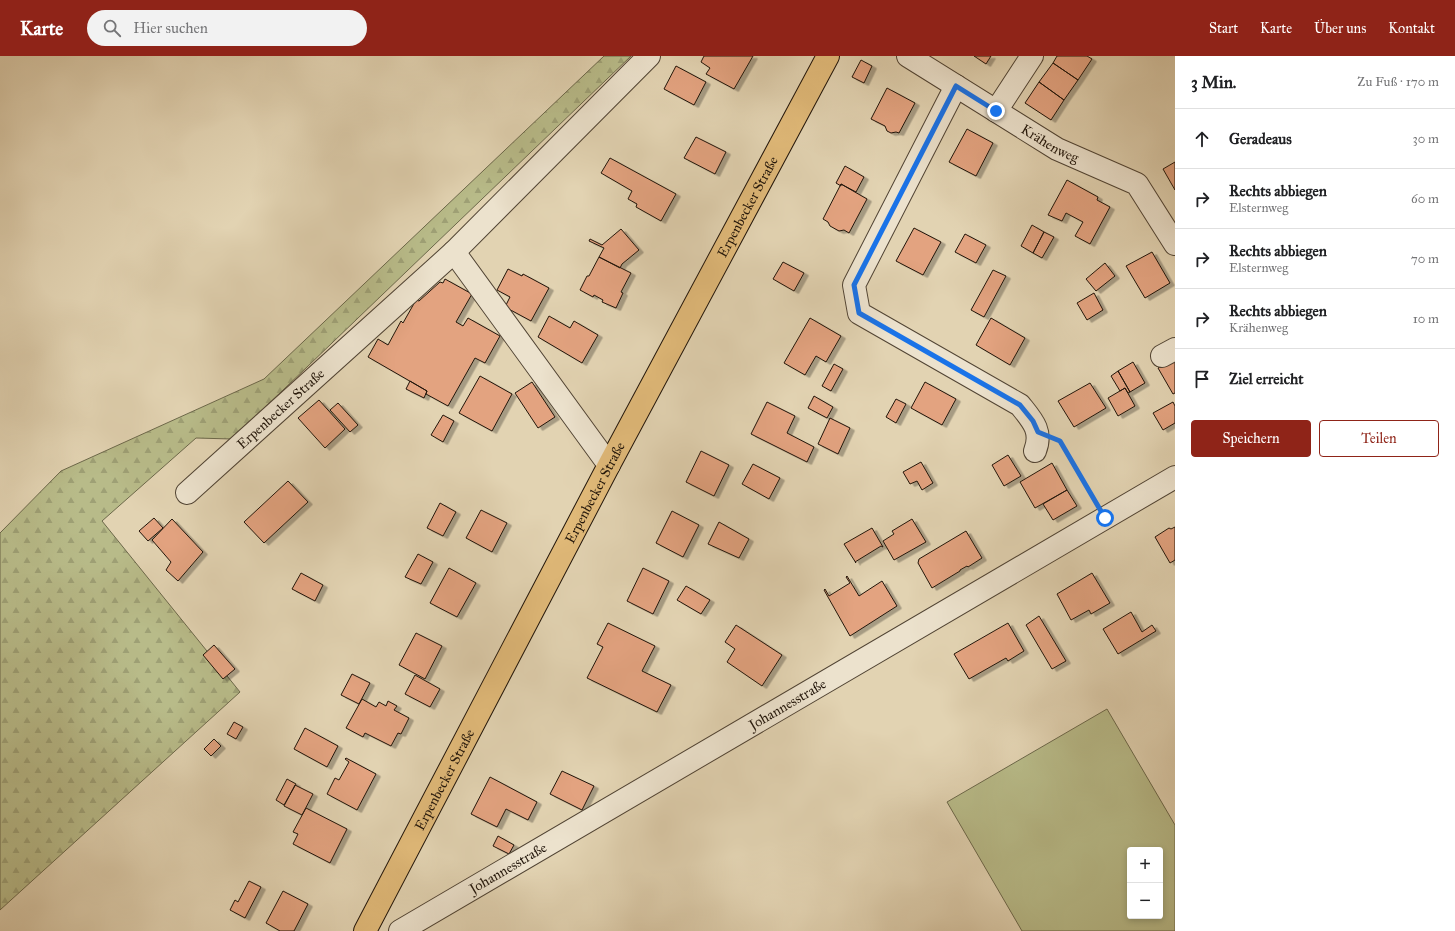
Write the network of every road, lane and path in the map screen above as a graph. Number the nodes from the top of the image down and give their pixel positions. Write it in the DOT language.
graph roads {
  1 [pos="649,56"];
  2 [pos="828,56"];
  3 [pos="908,56"];
  4 [pos="1032,56"];
  5 [pos="956,86"];
  6 [pos="996,111"];
  7 [pos="1175,244"];
  8 [pos="454,252"];
  9 [pos="1036,442"];
  10 [pos="609,465"];
  11 [pos="1175,477"];
  12 [pos="187,493"];
  13 [pos="1105,518"];
  14 [pos="365,931"];
  15 [pos="400,931"];
  1 -- 8 [label="street, Erpenbecker Straße"];
  2 -- 10 [label="main road, Erpenbecker Straße"];
  3 -- 5 [label="street, Krähenweg"];
  4 -- 6 [label="street"];
  5 -- 6 [label="street, Krähenweg"];
  5 -- 9 [label="street"];
  6 -- 7 [label="street, Krähenweg"];
  8 -- 10 [label="street"];
  8 -- 12 [label="street, Erpenbecker Straße"];
  9 -- 13 [label="path"];
  10 -- 14 [label="main road, Erpenbecker Straße"];
  11 -- 13 [label="street, Johannesstraße"];
  13 -- 15 [label="street, Johannesstraße"];
}
